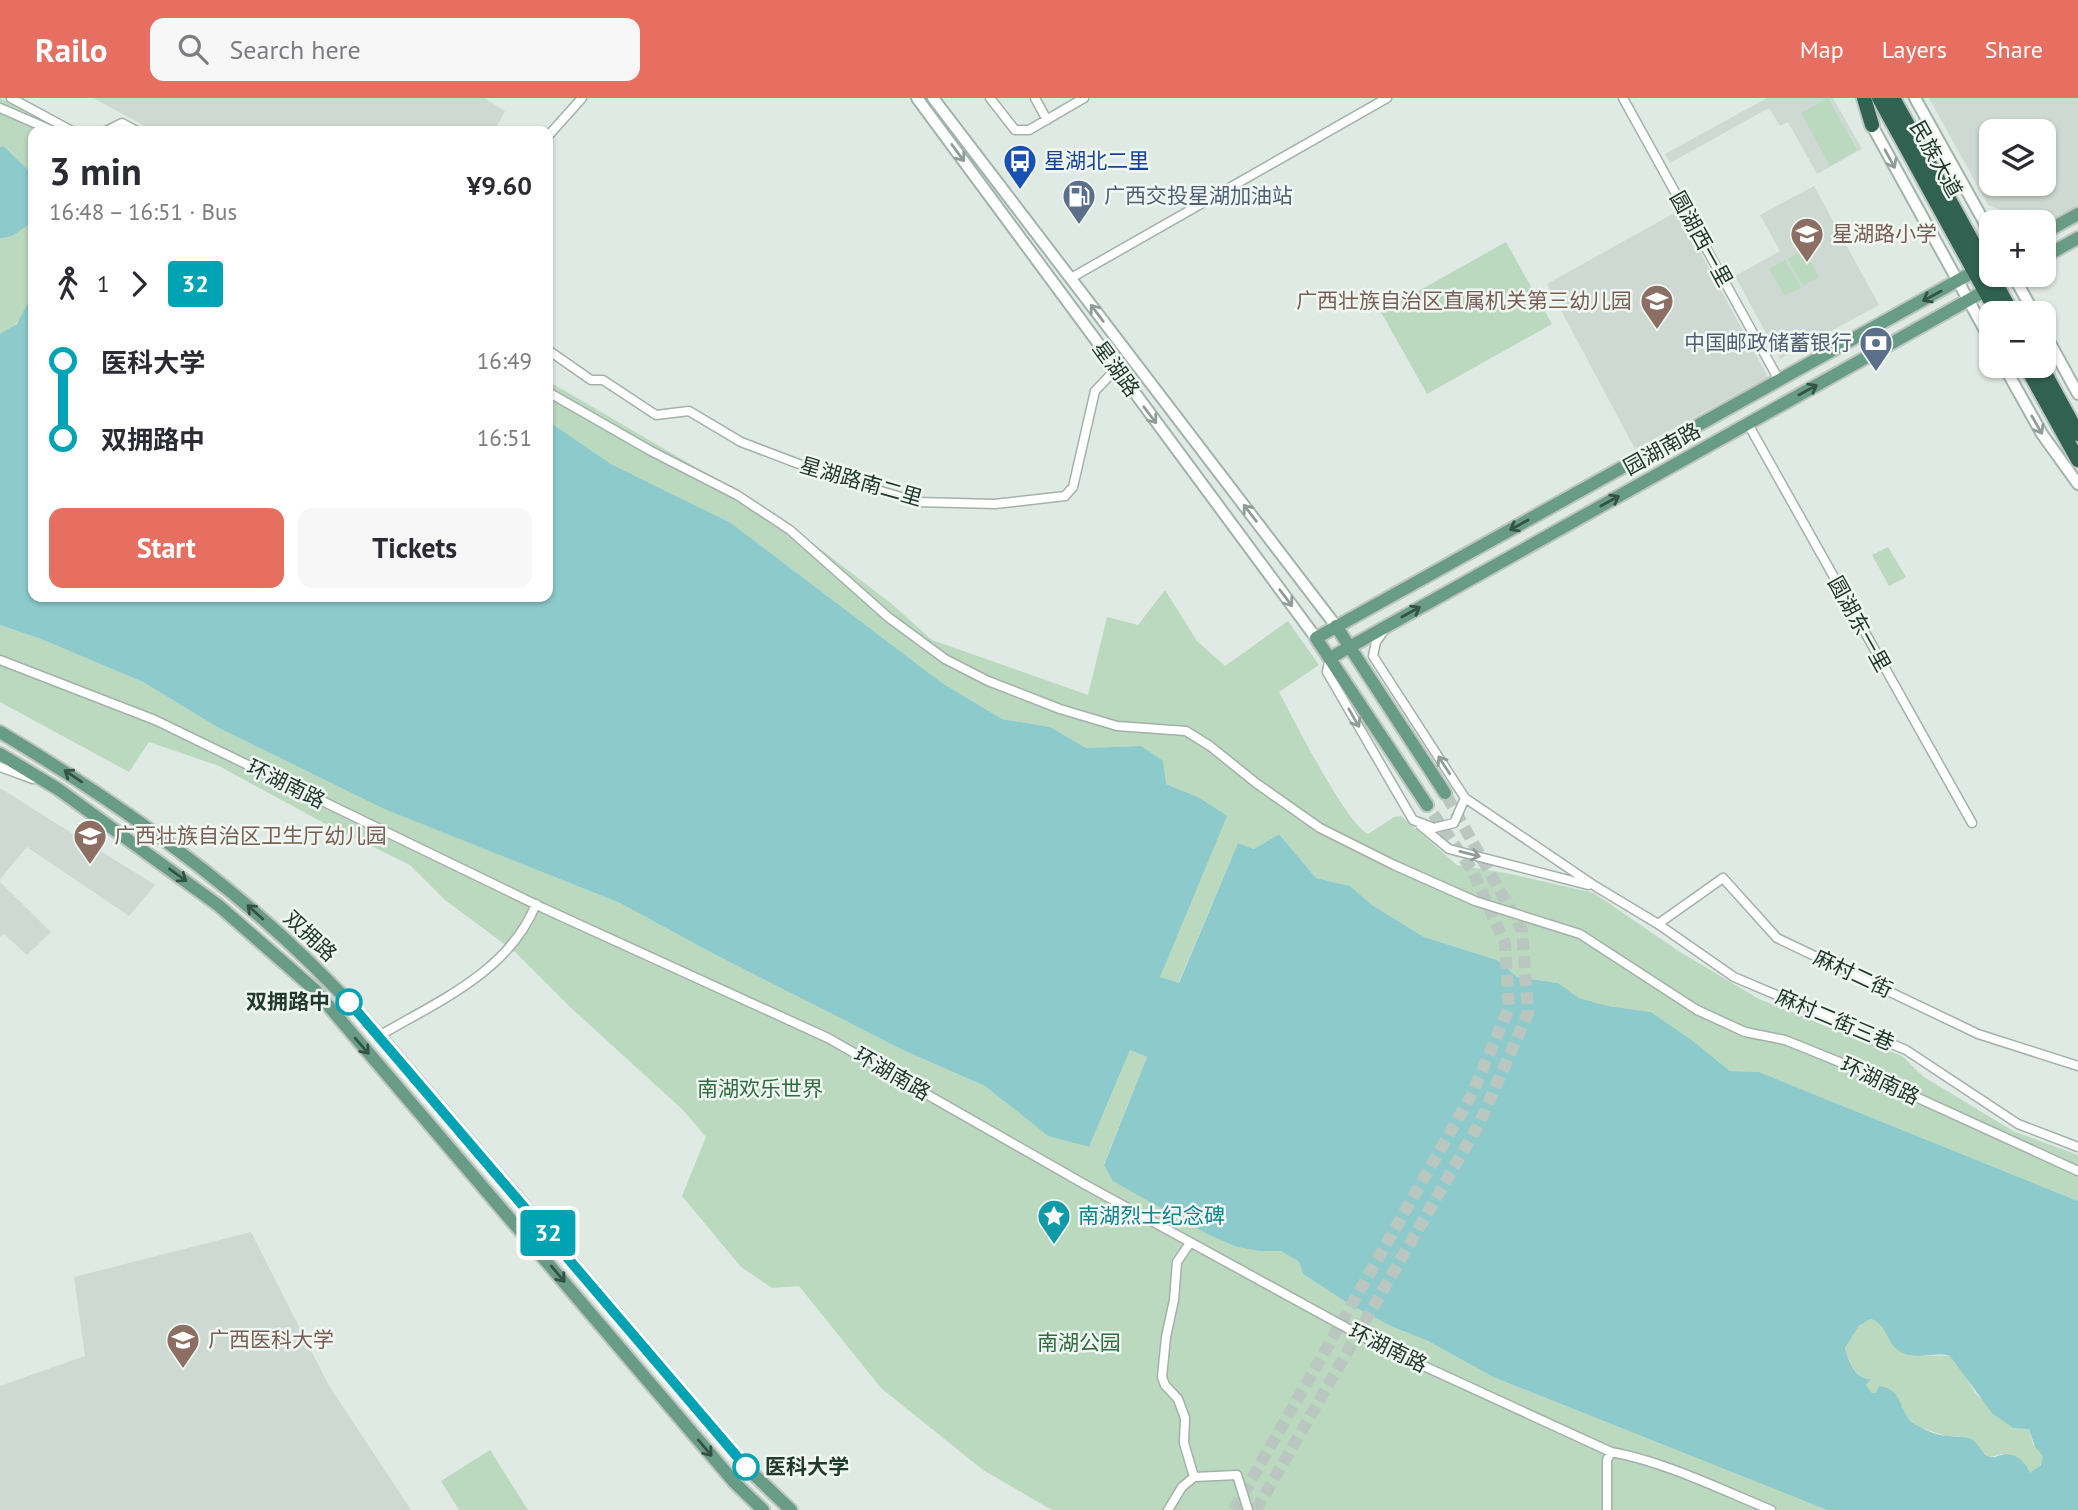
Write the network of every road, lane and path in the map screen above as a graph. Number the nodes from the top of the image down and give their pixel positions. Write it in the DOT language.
graph roads {
  1 [pos="10,98"];
  2 [pos="582,98"];
  3 [pos="917,98"];
  4 [pos="933,98"];
  5 [pos="990,98"];
  6 [pos="1035,98"];
  7 [pos="1084,98"];
  8 [pos="1387,98"];
  9 [pos="1623,98"];
  10 [pos="1862,98"];
  11 [pos="1879,98"];
  12 [pos="1893,98"];
  13 [pos="1915,98"];
  14 [pos="0,108"];
  15 [pos="1047,120"];
  16 [pos="1871,125"];
  17 [pos="41,126"];
  18 [pos="63,126"];
  19 [pos="553,130"];
  20 [pos="1979,213"];
  21 [pos="2078,214"];
  22 [pos="2056,226"];
  23 [pos="2078,238"];
  24 [pos="2056,250"];
  25 [pos="1979,257"];
  26 [pos="1979,258"];
  27 [pos="1979,269"];
  28 [pos="1071,278"];
  29 [pos="1958,281"];
  30 [pos="1990,288"];
  31 [pos="1968,301"];
  32 [pos="1994,301"];
  33 [pos="2001,301"];
  34 [pos="1979,320"];
  35 [pos="553,353"];
  36 [pos="2056,354"];
  37 [pos="1116,369"];
  38 [pos="2011,378"];
  39 [pos="2033,378"];
  40 [pos="2048,378"];
  41 [pos="1779,380"];
  42 [pos="2078,394"];
  43 [pos="553,395"];
  44 [pos="1748,424"];
  45 [pos="2078,434"];
  46 [pos="2078,460"];
  47 [pos="2078,484"];
  48 [pos="1388,625"];
  49 [pos="1336,626"];
  50 [pos="1316,638"];
  51 [pos="1350,646"];
  52 [pos="1331,658"];
  53 [pos="0,660"];
  54 [pos="0,732"];
  55 [pos="3,759"];
  56 [pos="1445,793"];
  57 [pos="1465,798"];
  58 [pos="1427,805"];
  59 [pos="1413,820"];
  60 [pos="1972,823"];
  61 [pos="1595,886"];
  62 [pos="536,904"];
  63 [pos="1658,924"];
  64 [pos="379,1036"];
  65 [pos="2078,1066"];
  66 [pos="2078,1147"];
  67 [pos="2078,1171"];
  68 [pos="1190,1243"];
  69 [pos="1611,1452"];
  70 [pos="1194,1477"];
  71 [pos="763,1510"];
  72 [pos="791,1510"];
  73 [pos="1168,1510"];
  74 [pos="1248,1510"];
  75 [pos="1607,1510"];
  76 [pos="1771,1510"];
  1 -- 18 [label="street"];
  2 -- 19 [label="street"];
  3 -- 37 [label="main road, 星湖路, one-way"];
  4 -- 28 [label="main road, 星湖路"];
  5 -- 15 [label="street"];
  6 -- 15 [label="street"];
  7 -- 15 [label="street"];
  8 -- 28 [label="street"];
  9 -- 41 [label="street, 圆湖西一里"];
  10 -- 16 [label="highway"];
  11 -- 26 [label="highway, 民族大道"];
  12 -- 25 [label="highway, 民族大道"];
  13 -- 20 [label="main road"];
  14 -- 17 [label="street"];
  16 -- 29 [label="main road, one-way"];
  21 -- 22 [label="main road"];
  23 -- 24 [label="main road"];
  27 -- 29 [label="main road, 园湖南路"];
  49 -- 28 [label="main road, 星湖路, one-way"];
  29 -- 31 [label="main road"];
  29 -- 41 [label="main road, 园湖南路, one-way"];
  30 -- 31 [label="main road, 园湖南路"];
  30 -- 32 [label="highway, 民族大道"];
  30 -- 33 [label="highway, 民族大道"];
  31 -- 34 [label="main road"];
  44 -- 31 [label="main road, 园湖南路, one-way"];
  35 -- 37 [label="street, 星湖路南二里"];
  36 -- 42 [label="main road"];
  37 -- 50 [label="main road, 星湖路, one-way"];
  38 -- 47 [label="main road, one-way"];
  39 -- 46 [label="highway"];
  40 -- 45 [label="highway"];
  41 -- 49 [label="main road, 园湖南路, one-way"];
  43 -- 67 [label="street, 环湖南路"];
  48 -- 44 [label="main road, 园湖南路, one-way"];
  44 -- 60 [label="street, 圆湖东一里"];
  48 -- 51 [label="main road, 园湖南路"];
  57 -- 48 [label="street, one-way"];
  49 -- 50 [label="main road, 园湖南路"];
  49 -- 51 [label="main road"];
  50 -- 52 [label="main road"];
  51 -- 52 [label="main road, 园湖南路"];
  51 -- 56 [label="main road"];
  52 -- 58 [label="main road"];
  52 -- 59 [label="street, one-way"];
  53 -- 62 [label="street, 环湖南路"];
  64 -- 54 [label="main road, 双拥路, one-way"];
  55 -- 71 [label="main road, 双拥路, one-way"];
  57 -- 59 [label="street"];
  57 -- 61 [label="street"];
  59 -- 61 [label="street, one-way"];
  61 -- 63 [label="street, 麻村二街三巷"];
  62 -- 64 [label="street"];
  62 -- 68 [label="street, 环湖南路"];
  63 -- 65 [label="street, 麻村二街"];
  63 -- 66 [label="street, 麻村二街三巷"];
  64 -- 72 [label="main road, 双拥路"];
  68 -- 69 [label="street, 环湖南路"];
  68 -- 70 [label="street"];
  69 -- 75 [label="street"];
  69 -- 76 [label="street, 环湖南路"];
  70 -- 73 [label="street"];
  70 -- 74 [label="street"];
}
